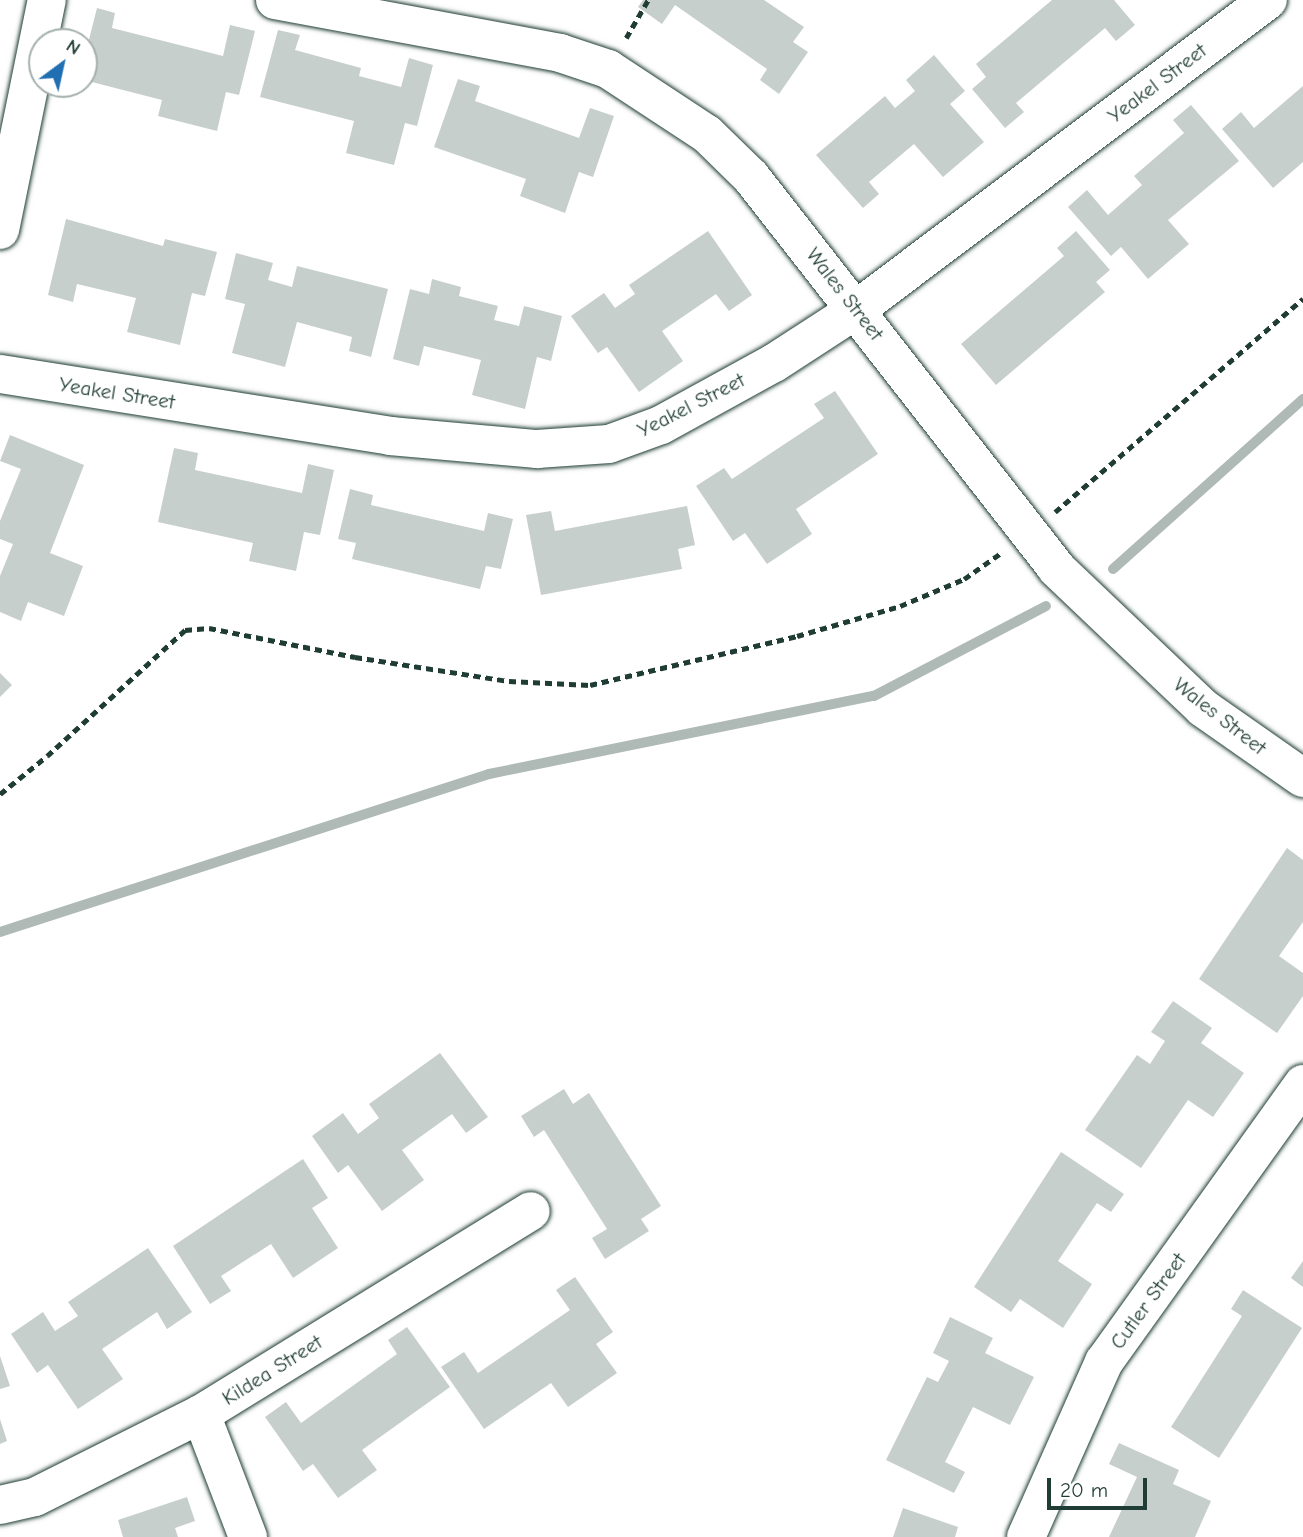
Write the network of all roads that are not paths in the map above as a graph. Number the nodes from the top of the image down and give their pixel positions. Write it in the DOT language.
graph roads {
  1 [pos="47,0"];
  2 [pos="275,0"];
  3 [pos="1268,0"];
  4 [pos="0,230"];
  5 [pos="857,309"];
  6 [pos="0,374"];
  7 [pos="1303,778"];
  8 [pos="1303,1084"];
  9 [pos="531,1211"];
  10 [pos="201,1414"];
  11 [pos="0,1505"];
  12 [pos="248,1537"];
  13 [pos="1026,1537"];
  1 -- 4 [label="street"];
  2 -- 5 [label="street, Wales Street"];
  3 -- 5 [label="street, Yeakel Street"];
  5 -- 6 [label="street, Yeakel Street"];
  5 -- 7 [label="street, Wales Street"];
  8 -- 13 [label="street, Cutler Street"];
  9 -- 10 [label="street, Kildea Street"];
  10 -- 11 [label="street, Kildea Street"];
  10 -- 12 [label="street"];
}
